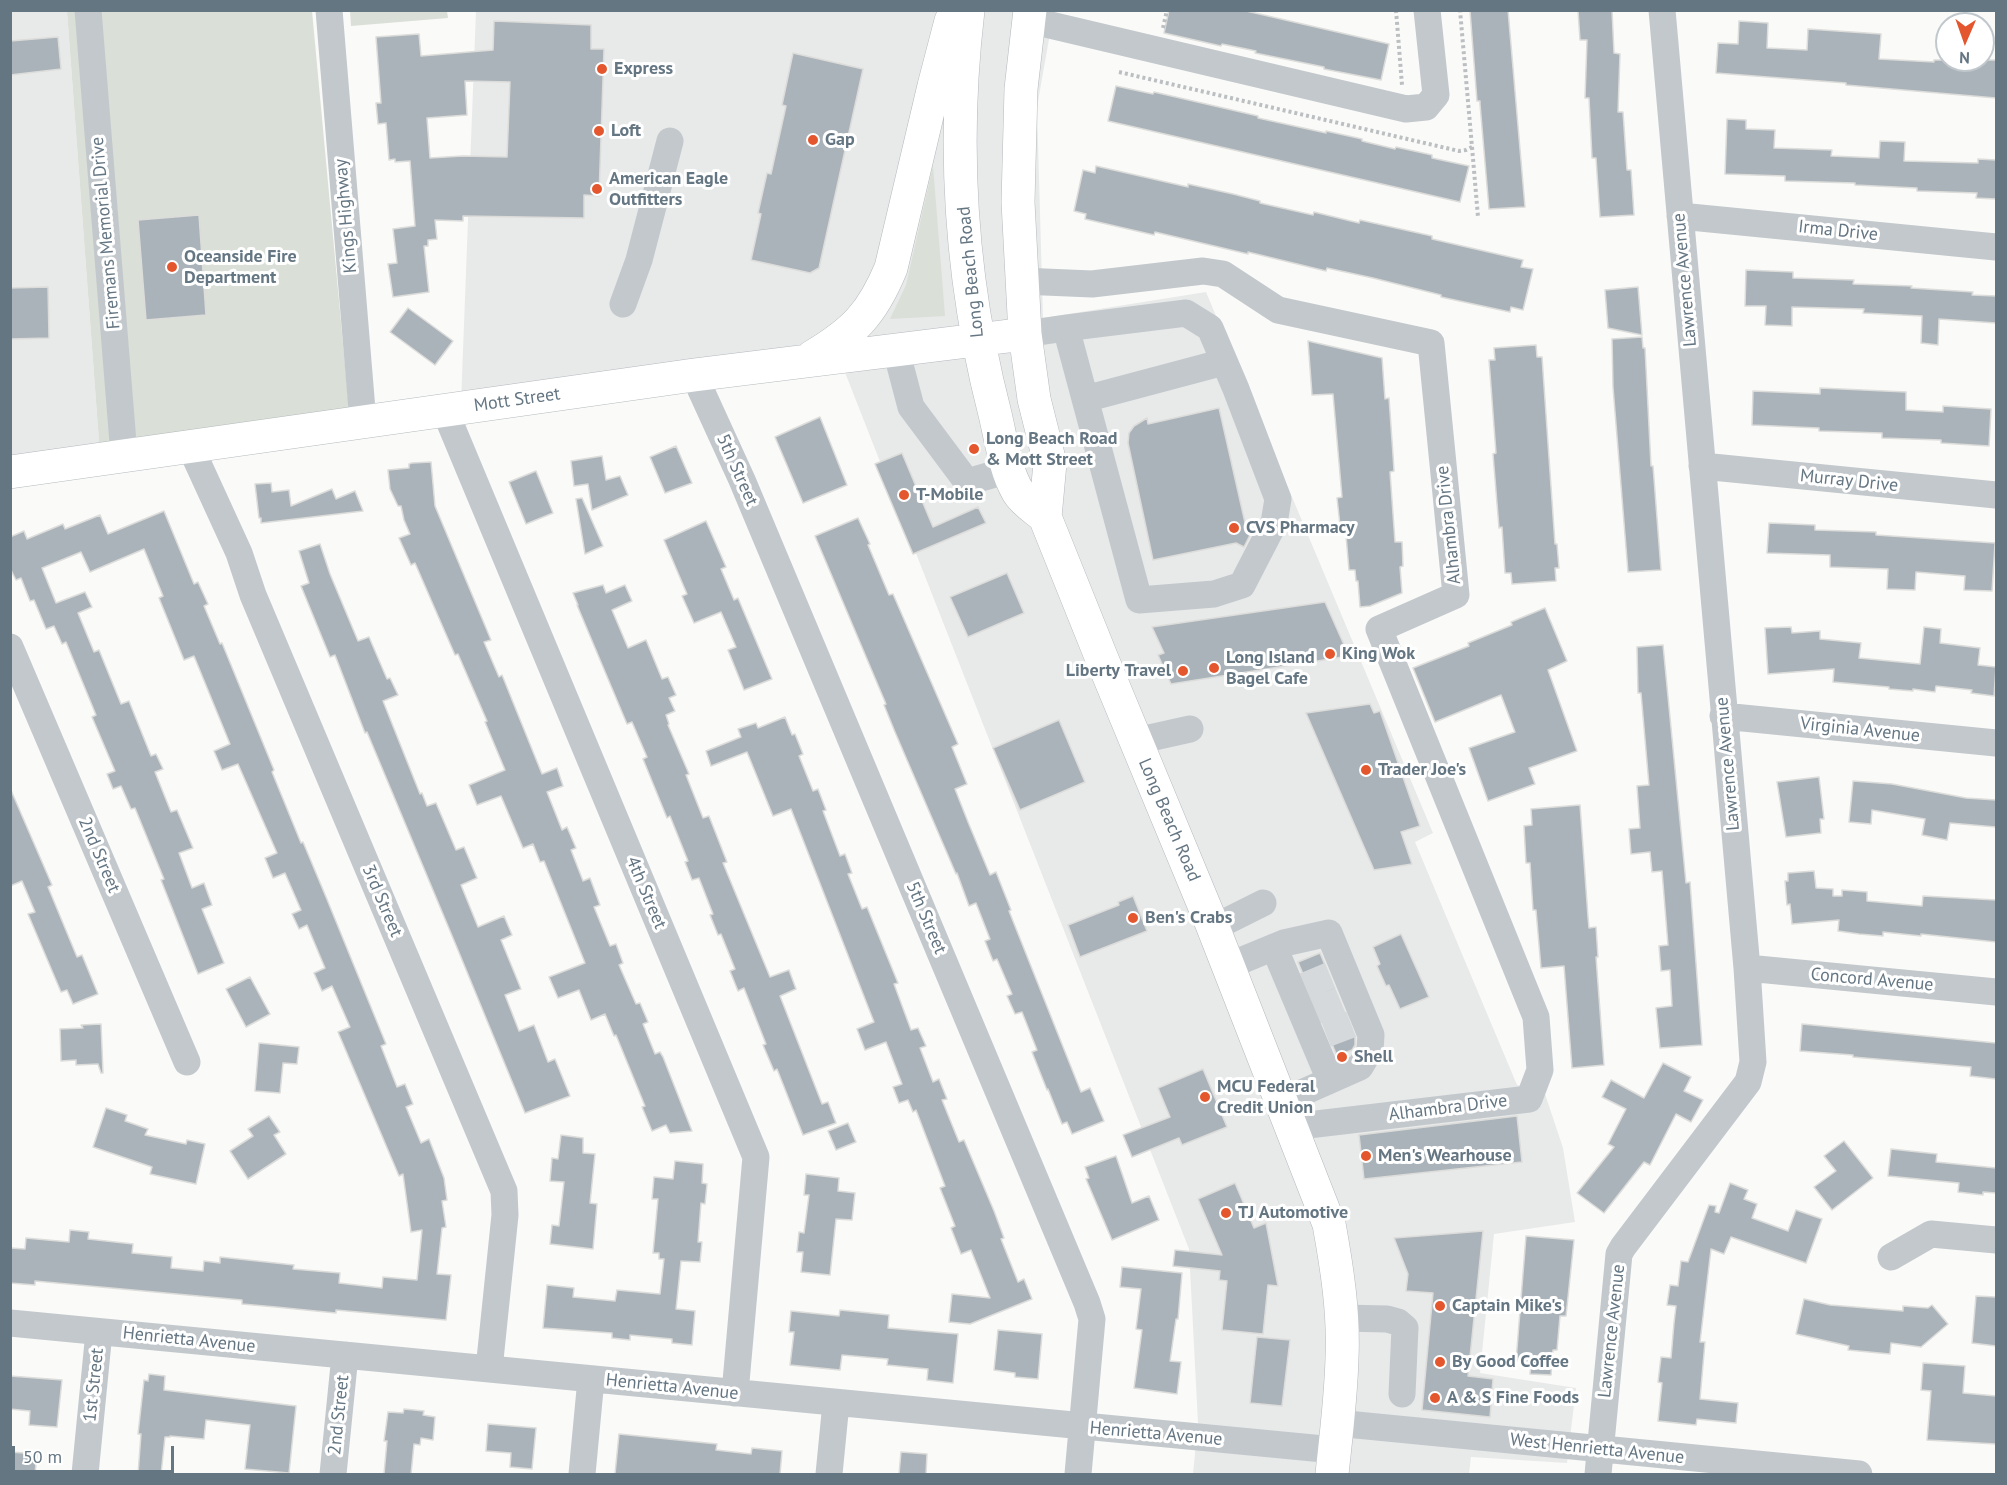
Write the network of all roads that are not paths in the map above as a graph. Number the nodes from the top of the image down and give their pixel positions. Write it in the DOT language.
graph roads {
  1 [pos="88,10"];
  2 [pos="329,10"];
  3 [pos="954,10"];
  4 [pos="968,10"];
  5 [pos="1427,10"];
  6 [pos="1662,10"];
  7 [pos="1030,15"];
  8 [pos="670,141"];
  9 [pos="1680,216"];
  10 [pos="1996,247"];
  11 [pos="1021,281"];
  12 [pos="623,304"];
  13 [pos="1066,328"];
  14 [pos="1025,334"];
  15 [pos="978,340"];
  16 [pos="896,350"];
  17 [pos="806,361"];
  18 [pos="1224,362"];
  19 [pos="694,375"];
  20 [pos="1085,399"];
  21 [pos="445,411"];
  22 [pos="363,422"];
  23 [pos="190,446"];
  24 [pos="124,456"];
  25 [pos="1702,466"];
  26 [pos="1009,470"];
  27 [pos="10,472"];
  28 [pos="1996,495"];
  29 [pos="1045,517"];
  30 [pos="10,647"];
  31 [pos="1723,716"];
  32 [pos="1190,729"];
  33 [pos="1136,741"];
  34 [pos="1996,743"];
  35 [pos="1263,903"];
  36 [pos="1213,928"];
  37 [pos="1274,947"];
  38 [pos="1228,966"];
  39 [pos="1747,969"];
  40 [pos="1996,993"];
  41 [pos="187,1062"];
  42 [pos="1330,1080"];
  43 [pos="1286,1114"];
  44 [pos="1996,1240"];
  45 [pos="1891,1257"];
  46 [pos="1342,1318"];
  47 [pos="10,1323"];
  48 [pos="99,1332"];
  49 [pos="345,1355"];
  50 [pos="489,1369"];
  51 [pos="591,1379"];
  52 [pos="735,1394"];
  53 [pos="1402,1394"];
  54 [pos="836,1403"];
  55 [pos="1082,1427"];
  56 [pos="1334,1449"];
  57 [pos="1599,1462"];
  58 [pos="85,1474"];
  59 [pos="333,1474"];
  60 [pos="582,1474"];
  61 [pos="829,1474"];
  62 [pos="1078,1474"];
  63 [pos="1859,1474"];
  1 -- 24 [label="street, Firemans Memorial Drive"];
  2 -- 22 [label="street, Kings Highway"];
  3 -- 17 [label="main road"];
  4 -- 15 [label="main road, Long Beach Road"];
  5 -- 7 [label="street"];
  6 -- 9 [label="street, Lawrence Avenue"];
  7 -- 11 [label="main road, Long Beach Road"];
  8 -- 12 [label="street"];
  9 -- 10 [label="street, Irma Drive"];
  9 -- 25 [label="street, Lawrence Avenue"];
  11 -- 14 [label="main road, Long Beach Road"];
  11 -- 43 [label="street, Alhambra Drive"];
  13 -- 14 [label="street"];
  13 -- 18 [label="street"];
  13 -- 20 [label="street"];
  14 -- 15 [label="main road, Mott Street"];
  14 -- 29 [label="main road, Long Beach Road"];
  15 -- 16 [label="main road, Mott Street"];
  15 -- 26 [label="main road, Long Beach Road"];
  16 -- 17 [label="main road, Mott Street"];
  16 -- 26 [label="street"];
  17 -- 19 [label="main road, Mott Street"];
  18 -- 20 [label="street"];
  18 -- 20 [label="street"];
  19 -- 21 [label="main road, Mott Street"];
  19 -- 55 [label="street, 5th Street"];
  21 -- 22 [label="main road, Mott Street"];
  21 -- 52 [label="street, 4th Street"];
  22 -- 23 [label="main road, Mott Street"];
  23 -- 24 [label="main road, Mott Street"];
  23 -- 50 [label="street, 3rd Street"];
  24 -- 27 [label="main road, Mott Street"];
  25 -- 28 [label="street, Murray Drive"];
  25 -- 31 [label="street, Lawrence Avenue"];
  26 -- 29 [label="main road, Long Beach Road"];
  29 -- 33 [label="main road, Long Beach Road"];
  30 -- 41 [label="street, 2nd Street"];
  31 -- 34 [label="street, Virginia Avenue"];
  31 -- 39 [label="street, Lawrence Avenue"];
  32 -- 33 [label="street"];
  33 -- 36 [label="main road, Long Beach Road"];
  35 -- 36 [label="street"];
  36 -- 38 [label="main road, Long Beach Road"];
  37 -- 38 [label="street"];
  37 -- 42 [label="street"];
  37 -- 42 [label="street"];
  38 -- 43 [label="main road, Long Beach Road"];
  39 -- 40 [label="street, Concord Avenue"];
  39 -- 57 [label="street, Lawrence Avenue"];
  42 -- 43 [label="street"];
  43 -- 46 [label="main road, Long Beach Road"];
  44 -- 45 [label="street"];
  46 -- 53 [label="street"];
  46 -- 56 [label="main road, Long Beach Road"];
  47 -- 48 [label="street, Henrietta Avenue"];
  48 -- 49 [label="street, Henrietta Avenue"];
  48 -- 58 [label="street, 1st Street"];
  49 -- 50 [label="street, Henrietta Avenue"];
  49 -- 59 [label="street, 2nd Street"];
  50 -- 51 [label="street, Henrietta Avenue"];
  51 -- 52 [label="street, Henrietta Avenue"];
  51 -- 60 [label="street"];
  52 -- 54 [label="street, Henrietta Avenue"];
  54 -- 55 [label="street, Henrietta Avenue"];
  54 -- 61 [label="street"];
  55 -- 56 [label="street, Henrietta Avenue"];
  55 -- 62 [label="street, 5th Street"];
  56 -- 57 [label="street, West Henrietta Avenue"];
  57 -- 63 [label="street, West Henrietta Avenue"];
}
